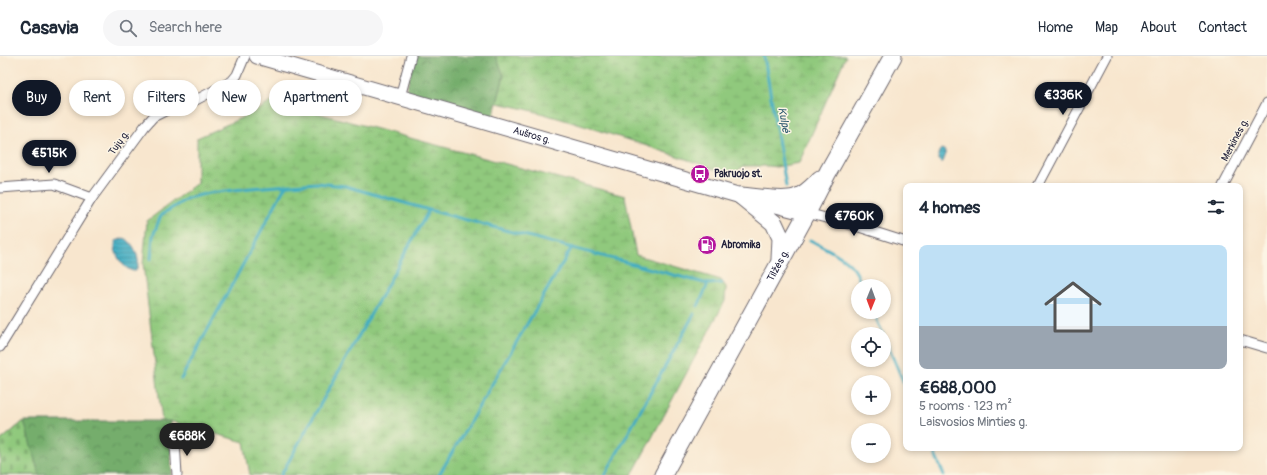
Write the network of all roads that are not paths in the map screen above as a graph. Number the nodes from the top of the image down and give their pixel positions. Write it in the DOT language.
graph roads {
  1 [pos="245,56"];
  2 [pos="257,56"];
  3 [pos="410,56"];
  4 [pos="893,56"];
  5 [pos="1107,56"];
  6 [pos="400,98"];
  7 [pos="1267,104"];
  8 [pos="828,172"];
  9 [pos="1040,183"];
  10 [pos="1225,183"];
  11 [pos="0,188"];
  12 [pos="741,196"];
  13 [pos="92,198"];
  14 [pos="807,213"];
  15 [pos="903,241"];
  16 [pos="779,262"];
  17 [pos="1243,341"];
  18 [pos="0,346"];
  19 [pos="1267,348"];
  20 [pos="175,440"];
  21 [pos="177,475"];
  22 [pos="663,475"];
  1 -- 13 [label="street, Tujų g."];
  2 -- 6 [label="main road, Aušros g."];
  3 -- 6 [label="street"];
  4 -- 8 [label="highway, Tilžės g."];
  5 -- 9 [label="street"];
  6 -- 12 [label="main road, Aušros g."];
  7 -- 10 [label="street, Merkinės g."];
  8 -- 12 [label="highway"];
  8 -- 14 [label="highway, Tilžės g."];
  11 -- 13 [label="street"];
  12 -- 14 [label="main road, Aušros g."];
  12 -- 16 [label="highway"];
  13 -- 18 [label="street, Tujų g."];
  14 -- 15 [label="street"];
  14 -- 16 [label="highway, Tilžės g."];
  16 -- 22 [label="highway, Tilžės g."];
  17 -- 19 [label="street"];
  20 -- 21 [label="street"];
}
